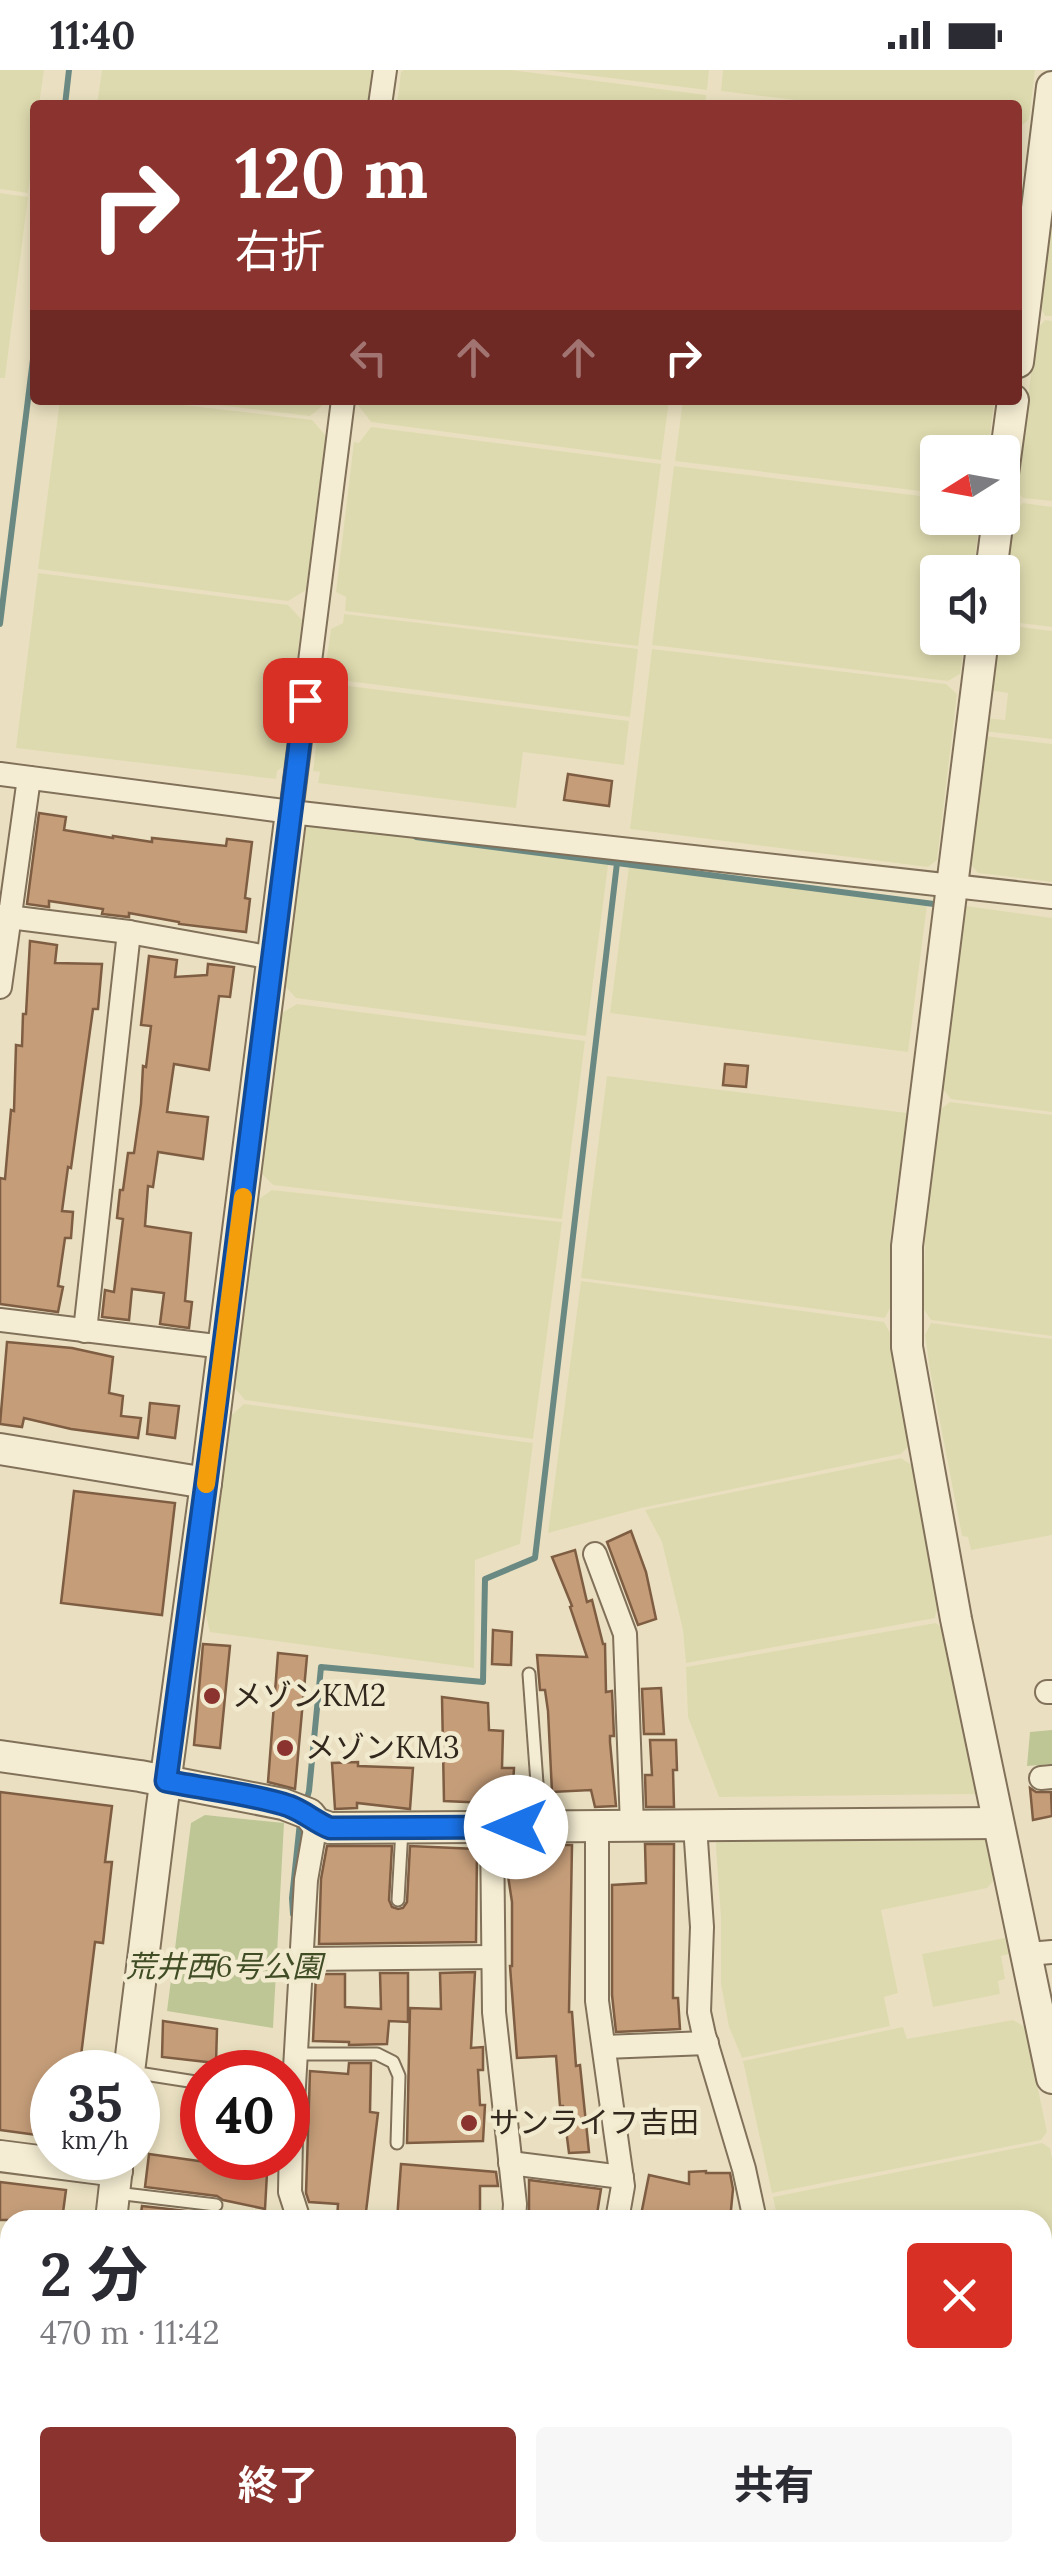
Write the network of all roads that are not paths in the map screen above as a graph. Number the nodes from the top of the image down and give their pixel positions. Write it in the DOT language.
graph roads {
  1 [pos="385,70"];
  2 [pos="1052,87"];
  3 [pos="381,100"];
  4 [pos="1022,330"];
  5 [pos="342,405"];
  6 [pos="1012,405"];
  7 [pos="1008,435"];
  8 [pos="981,655"];
  9 [pos="0,774"];
  10 [pos="29,778"];
  11 [pos="291,812"];
  12 [pos="952,884"];
  13 [pos="1052,897"];
  14 [pos="4,917"];
  15 [pos="129,932"];
  16 [pos="273,958"];
  17 [pos="0,988"];
  18 [pos="0,1320"];
  19 [pos="85,1330"];
  20 [pos="224,1348"];
  21 [pos="0,1449"];
  22 [pos="206,1483"];
  23 [pos="595,1554"];
  24 [pos="530,1674"];
  25 [pos="0,1756"];
  26 [pos="166,1781"];
  27 [pos="306,1815"];
  28 [pos="998,1822"];
  29 [pos="597,1826"];
  30 [pos="632,1826"];
  31 [pos="695,1826"];
  32 [pos="492,1827"];
  33 [pos="540,1827"];
  34 [pos="402,1828"];
  35 [pos="398,1900"];
  36 [pos="1040,1953"];
  37 [pos="493,1957"];
  38 [pos="303,1959"];
  39 [pos="707,2043"];
  40 [pos="604,2047"];
  41 [pos="135,2050"];
  42 [pos="296,2050"];
  43 [pos="310,2054"];
  44 [pos="1052,2078"];
  45 [pos="397,2143"];
  46 [pos="0,2156"];
  47 [pos="510,2163"];
  48 [pos="622,2177"];
  49 [pos="291,2180"];
  50 [pos="115,2185"];
  51 [pos="216,2205"];
  52 [pos="296,2210"];
  53 [pos="515,2210"];
  54 [pos="619,2210"];
  55 [pos="753,2210"];
  1 -- 3 [label="street"];
  2 -- 4 [label="street"];
  5 -- 11 [label="street"];
  6 -- 7 [label="street"];
  8 -- 12 [label="street"];
  9 -- 10 [label="street"];
  10 -- 11 [label="street"];
  10 -- 14 [label="street"];
  11 -- 12 [label="street"];
  11 -- 16 [label="street"];
  12 -- 13 [label="street"];
  12 -- 28 [label="street"];
  14 -- 15 [label="street"];
  14 -- 17 [label="street"];
  15 -- 16 [label="street"];
  15 -- 19 [label="street"];
  16 -- 20 [label="street"];
  18 -- 19 [label="street"];
  19 -- 20 [label="street"];
  20 -- 22 [label="street"];
  21 -- 22 [label="street"];
  22 -- 26 [label="street"];
  23 -- 30 [label="street"];
  24 -- 33 [label="lane"];
  25 -- 26 [label="street"];
  26 -- 27 [label="street"];
  26 -- 41 [label="street"];
  27 -- 34 [label="street"];
  27 -- 38 [label="street"];
  28 -- 31 [label="street"];
  28 -- 36 [label="street"];
  29 -- 30 [label="street"];
  29 -- 33 [label="street"];
  29 -- 40 [label="street"];
  30 -- 31 [label="street"];
  31 -- 39 [label="street"];
  32 -- 33 [label="street"];
  32 -- 34 [label="street"];
  32 -- 37 [label="street"];
  34 -- 35 [label="lane"];
  36 -- 44 [label="street"];
  37 -- 38 [label="street"];
  37 -- 47 [label="street"];
  38 -- 42 [label="street"];
  39 -- 40 [label="street"];
  39 -- 55 [label="street"];
  40 -- 48 [label="street"];
  43 -- 45 [label="lane"];
  46 -- 50 [label="street"];
  47 -- 48 [label="street"];
  47 -- 53 [label="street"];
  48 -- 54 [label="street"];
  49 -- 52 [label="street"];
  50 -- 51 [label="lane"];
}
